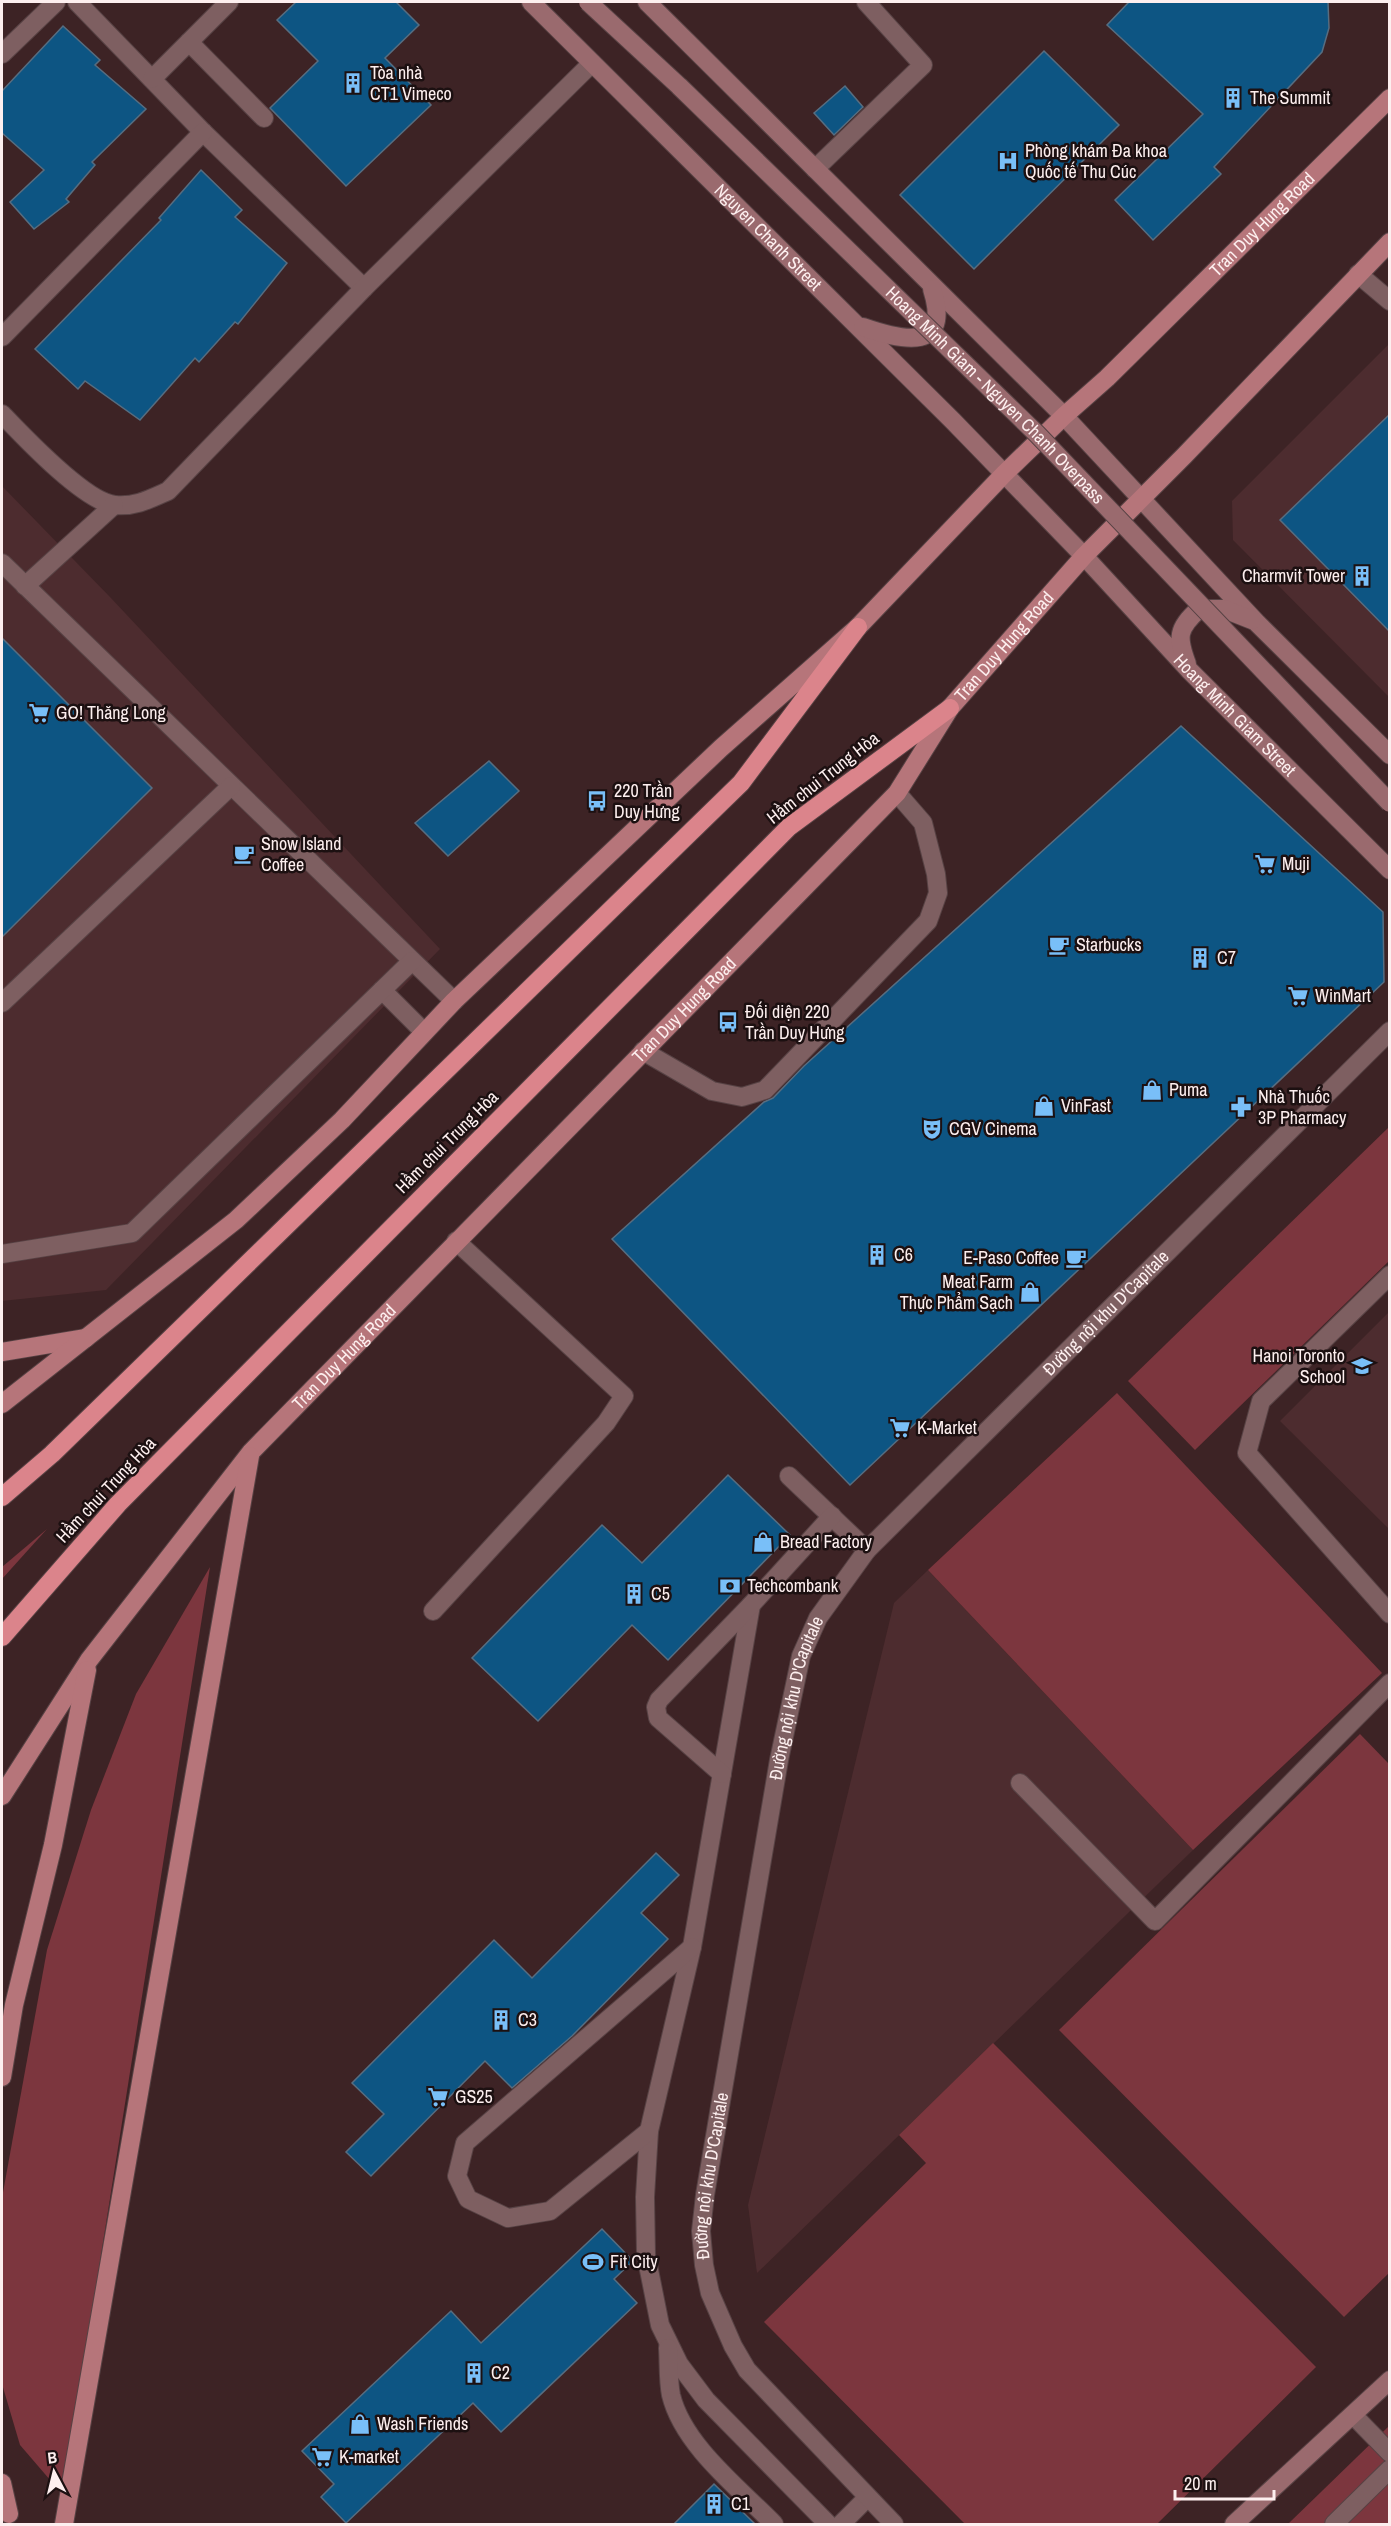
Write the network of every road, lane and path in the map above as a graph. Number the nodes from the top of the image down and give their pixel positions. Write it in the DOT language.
graph roads {
  1 [pos="56,2"];
  2 [pos="77,2"];
  3 [pos="229,2"];
  4 [pos="531,2"];
  5 [pos="588,2"];
  6 [pos="647,2"];
  7 [pos="866,2"];
  8 [pos="189,42"];
  9 [pos="2,54"];
  10 [pos="592,63"];
  11 [pos="152,80"];
  12 [pos="1389,98"];
  13 [pos="264,118"];
  14 [pos="203,132"];
  15 [pos="815,169"];
  16 [pos="1389,242"];
  17 [pos="1358,274"];
  18 [pos="932,287"];
  19 [pos="364,288"];
  20 [pos="1389,301"];
  21 [pos="859,326"];
  22 [pos="2,337"];
  23 [pos="2,414"];
  24 [pos="1064,416"];
  25 [pos="1004,474"];
  26 [pos="1142,499"];
  27 [pos="114,505"];
  28 [pos="1084,556"];
  29 [pos="2,563"];
  30 [pos="25,586"];
  31 [pos="1257,622"];
  32 [pos="858,627"];
  33 [pos="1189,670"];
  34 [pos="950,708"];
  35 [pos="1389,755"];
  36 [pos="231,786"];
  37 [pos="897,793"];
  38 [pos="1389,802"];
  39 [pos="1389,870"];
  40 [pos="412,961"];
  41 [pos="382,990"];
  42 [pos="454,1001"];
  43 [pos="2,1003"];
  44 [pos="1389,1030"];
  45 [pos="424,1032"];
  46 [pos="643,1051"];
  47 [pos="456,1240"];
  48 [pos="2,1254"];
  49 [pos="1389,1275"];
  50 [pos="88,1338"];
  51 [pos="2,1352"];
  52 [pos="2,1404"];
  53 [pos="251,1452"];
  54 [pos="789,1476"];
  55 [pos="2,1497"];
  56 [pos="832,1516"];
  57 [pos="867,1550"];
  58 [pos="751,1605"];
  59 [pos="433,1611"];
  60 [pos="1389,1614"];
  61 [pos="2,1637"];
  62 [pos="90,1659"];
  63 [pos="1389,1683"];
  64 [pos="722,1774"];
  65 [pos="1020,1783"];
  66 [pos="2,1796"];
  67 [pos="692,1947"];
  68 [pos="2,2077"];
  69 [pos="650,2132"];
  70 [pos="668,2346"];
  71 [pos="1389,2380"];
  72 [pos="1353,2415"];
  73 [pos="1389,2453"];
  74 [pos="1389,2469"];
  75 [pos="2,2483"];
  76 [pos="867,2498"];
  77 [pos="9,2514"];
  78 [pos="64,2524"];
  79 [pos="774,2524"];
  80 [pos="828,2524"];
  81 [pos="841,2524"];
  82 [pos="894,2524"];
  83 [pos="1234,2524"];
  84 [pos="1334,2524"];
  1 -- 9 [label="street"];
  2 -- 11 [label="street"];
  3 -- 8 [label="street"];
  4 -- 10 [label="street, Nguyen Chanh Street"];
  5 -- 38 [label="street, Hoang Minh Giam - Nguyen Chanh Overpass, bridge"];
  6 -- 15 [label="street"];
  7 -- 15 [label="street"];
  8 -- 11 [label="street"];
  8 -- 13 [label="street"];
  10 -- 19 [label="street"];
  10 -- 21 [label="street, Nguyen Chanh Street"];
  11 -- 14 [label="street"];
  12 -- 24 [label="main road, Tran Duy Hung Road"];
  14 -- 19 [label="street"];
  14 -- 22 [label="street"];
  15 -- 18 [label="street"];
  16 -- 17 [label="main road, Tran Duy Hung Road"];
  17 -- 20 [label="street"];
  17 -- 26 [label="main road, Tran Duy Hung Road"];
  18 -- 21 [label="street"];
  18 -- 24 [label="street"];
  19 -- 27 [label="street"];
  21 -- 25 [label="street, Nguyen Chanh Street"];
  23 -- 27 [label="street"];
  24 -- 25 [label="main road, Tran Duy Hung Road"];
  24 -- 26 [label="street"];
  25 -- 28 [label="street, Hoang Minh Giam Street"];
  25 -- 32 [label="main road, Tran Duy Hung Road"];
  26 -- 28 [label="main road, Tran Duy Hung Road"];
  26 -- 31 [label="street"];
  27 -- 30 [label="street"];
  28 -- 33 [label="street, Hoang Minh Giam Street"];
  28 -- 34 [label="main road, Tran Duy Hung Road"];
  29 -- 30 [label="street"];
  30 -- 36 [label="street"];
  31 -- 33 [label="street"];
  31 -- 35 [label="street"];
  32 -- 42 [label="main road, Tran Duy Hung Road"];
  32 -- 55 [label="highway"];
  33 -- 39 [label="street, Hoang Minh Giam Street"];
  34 -- 37 [label="main road, Tran Duy Hung Road"];
  34 -- 61 [label="highway, Hầm chui Trung Hòa"];
  36 -- 40 [label="street"];
  36 -- 43 [label="street"];
  37 -- 46 [label="main road, Tran Duy Hung Road"];
  37 -- 46 [label="street"];
  40 -- 41 [label="street"];
  40 -- 42 [label="street"];
  41 -- 45 [label="street"];
  41 -- 48 [label="street"];
  42 -- 45 [label="main road, Tran Duy Hung Road"];
  44 -- 57 [label="street, Đường nội khu D'Capitale"];
  45 -- 50 [label="main road, Tran Duy Hung Road"];
  46 -- 47 [label="main road, Tran Duy Hung Road"];
  47 -- 53 [label="main road, Tran Duy Hung Road"];
  47 -- 59 [label="street"];
  49 -- 60 [label="street"];
  50 -- 51 [label="main road"];
  50 -- 52 [label="main road, Tran Duy Hung Road"];
  53 -- 62 [label="main road, Tran Duy Hung Road"];
  53 -- 78 [label="main road"];
  54 -- 56 [label="street"];
  56 -- 57 [label="street"];
  56 -- 58 [label="street"];
  57 -- 76 [label="street, Đường nội khu D'Capitale"];
  58 -- 64 [label="street"];
  58 -- 64 [label="street"];
  62 -- 66 [label="main road, Tran Duy Hung Road"];
  62 -- 68 [label="main road"];
  63 -- 65 [label="street"];
  64 -- 67 [label="street"];
  67 -- 69 [label="street"];
  67 -- 69 [label="street"];
  69 -- 70 [label="street"];
  70 -- 79 [label="street"];
  70 -- 80 [label="street"];
  71 -- 72 [label="street"];
  72 -- 73 [label="street"];
  72 -- 83 [label="street"];
  74 -- 84 [label="street"];
  75 -- 77 [label="main road"];
  76 -- 81 [label="street"];
  76 -- 82 [label="street, Đường nội khu D'Capitale"];
}
